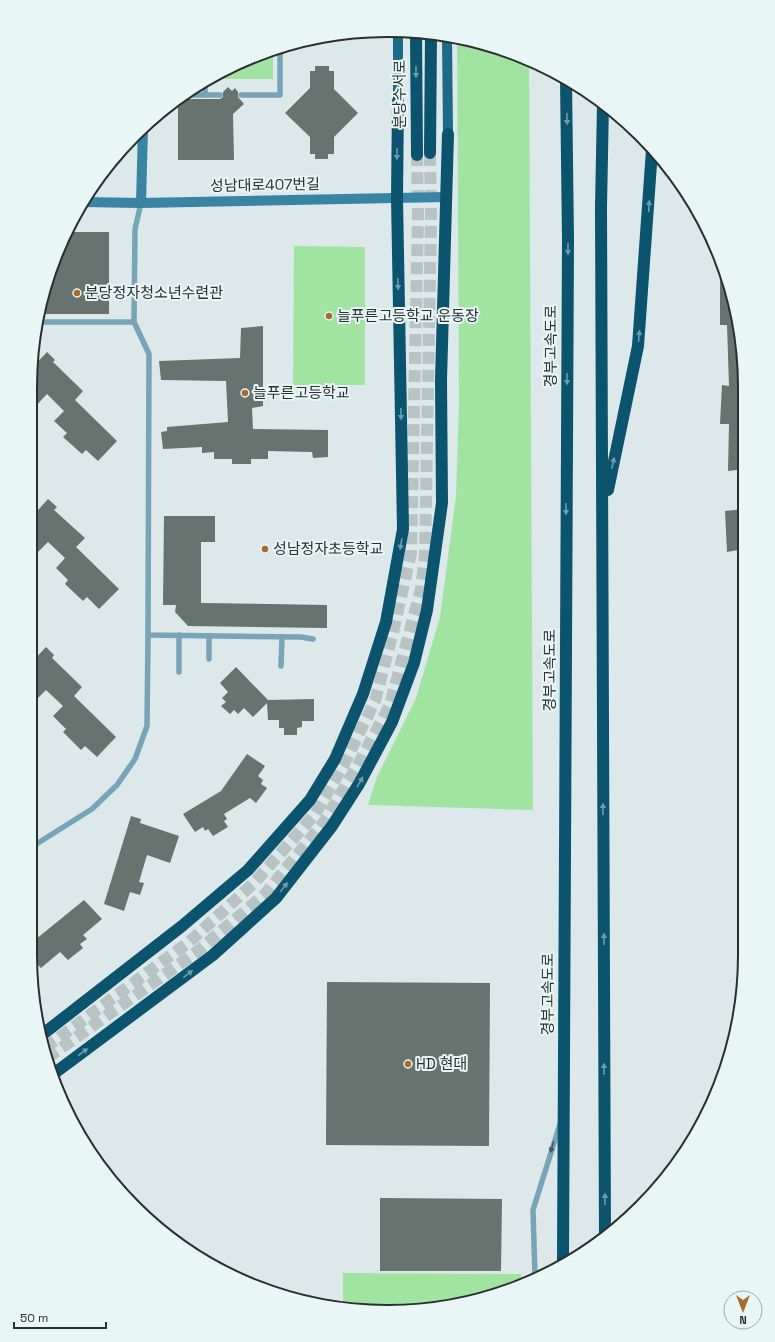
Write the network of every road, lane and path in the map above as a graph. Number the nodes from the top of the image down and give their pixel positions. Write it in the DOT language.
graph roads {
  1 [pos="398,37"];
  2 [pos="416,39"];
  3 [pos="431,40"];
  4 [pos="447,42"];
  5 [pos="280,54"];
  6 [pos="566,86"];
  7 [pos="205,88"];
  8 [pos="195,95"];
  9 [pos="205,95"];
  10 [pos="220,95"];
  11 [pos="240,95"];
  12 [pos="398,101"];
  13 [pos="603,111"];
  14 [pos="448,134"];
  15 [pos="143,137"];
  16 [pos="430,153"];
  17 [pos="416,155"];
  18 [pos="652,157"];
  19 [pos="446,197"];
  20 [pos="397,198"];
  21 [pos="90,202"];
  22 [pos="141,203"];
  23 [pos="43,322"];
  24 [pos="134,322"];
  25 [pos="602,515"];
  26 [pos="148,635"];
  27 [pos="179,635"];
  28 [pos="209,636"];
  29 [pos="282,637"];
  30 [pos="313,639"];
  31 [pos="209,659"];
  32 [pos="281,666"];
  33 [pos="179,672"];
  34 [pos="37,844"];
  35 [pos="46,1032"];
  36 [pos="57,1070"];
  37 [pos="564,1110"];
  38 [pos="605,1230"];
  39 [pos="563,1258"];
  40 [pos="535,1272"];
  1 -- 12 [label="main road"];
  2 -- 17 [label="highway, 분당수서로, one-way"];
  3 -- 16 [label="highway, 분당수서로"];
  4 -- 14 [label="main road"];
  5 -- 11 [label="lane"];
  6 -- 37 [label="highway, 경부고속도로, one-way"];
  7 -- 9 [label="lane"];
  8 -- 9 [label="lane"];
  9 -- 10 [label="lane"];
  12 -- 20 [label="highway, one-way"];
  13 -- 25 [label="highway"];
  14 -- 19 [label="highway"];
  15 -- 22 [label="street"];
  25 -- 18 [label="highway, one-way"];
  19 -- 20 [label="street, 성남대로407번길"];
  36 -- 19 [label="highway, one-way"];
  20 -- 22 [label="street, 성남대로407번길"];
  20 -- 35 [label="highway, one-way"];
  21 -- 22 [label="street, 성남대로407번길"];
  22 -- 24 [label="lane"];
  23 -- 24 [label="lane"];
  24 -- 26 [label="lane"];
  38 -- 25 [label="highway, one-way"];
  26 -- 27 [label="lane"];
  26 -- 34 [label="lane"];
  27 -- 28 [label="lane"];
  27 -- 33 [label="lane"];
  28 -- 29 [label="lane"];
  28 -- 31 [label="lane"];
  29 -- 30 [label="lane"];
  29 -- 32 [label="lane"];
  37 -- 39 [label="highway, 경부고속도로"];
  37 -- 40 [label="lane, one-way"];
}
